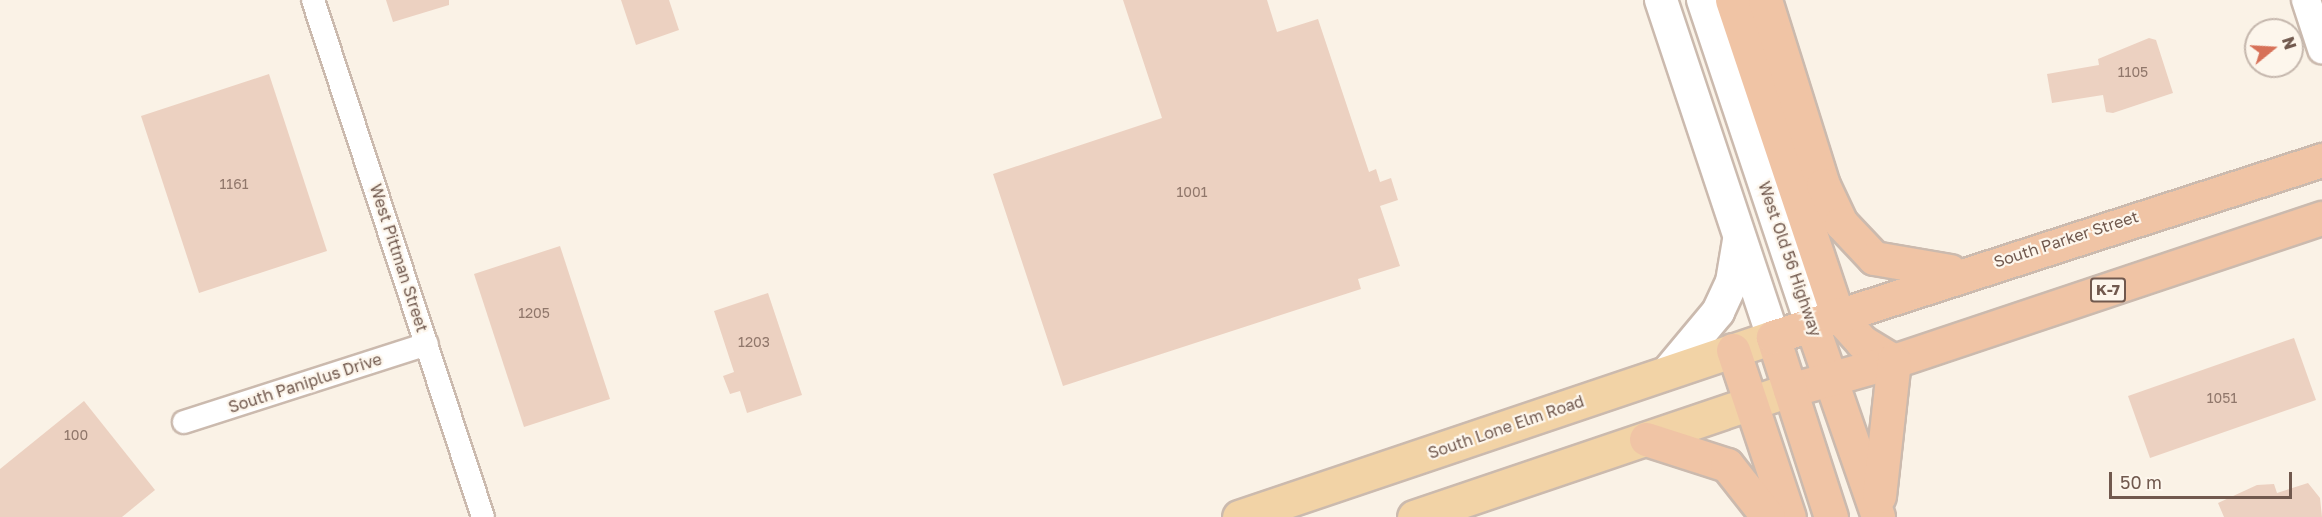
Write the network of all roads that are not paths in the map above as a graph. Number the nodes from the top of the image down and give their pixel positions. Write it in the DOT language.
graph roads {
  1 [pos="313,0"];
  2 [pos="1661,0"];
  3 [pos="1702,0"];
  4 [pos="1732,0"];
  5 [pos="1765,0"];
  6 [pos="2306,0"];
  7 [pos="2322,49"];
  8 [pos="2322,160"];
  9 [pos="2322,218"];
  10 [pos="1740,236"];
  11 [pos="1964,272"];
  12 [pos="1824,319"];
  13 [pos="1773,337"];
  14 [pos="427,344"];
  15 [pos="1733,350"];
  16 [pos="1894,361"];
  17 [pos="1667,372"];
  18 [pos="1830,377"];
  19 [pos="1790,390"];
  20 [pos="1751,404"];
  21 [pos="184,422"];
  22 [pos="1646,439"];
  23 [pos="483,517"];
  24 [pos="1239,517"];
  25 [pos="1414,517"];
  26 [pos="1768,517"];
  27 [pos="1789,517"];
  28 [pos="1831,517"];
  29 [pos="1878,517"];
  1 -- 14 [label="street, West Pittman Street"];
  2 -- 10 [label="main road"];
  3 -- 12 [label="main road, West Old 56 Highway"];
  4 -- 12 [label="highway"];
  5 -- 11 [label="highway"];
  6 -- 7 [label="street"];
  8 -- 11 [label="highway, South Parker Street"];
  9 -- 16 [label="highway, K-7"];
  10 -- 13 [label="main road"];
  10 -- 17 [label="main road"];
  11 -- 12 [label="highway, South Parker Street"];
  12 -- 13 [label="highway, South Parker Street"];
  12 -- 16 [label="highway"];
  12 -- 18 [label="highway, West Old 56 Highway"];
  13 -- 15 [label="main road, South Lone Elm Road"];
  13 -- 19 [label="highway"];
  14 -- 21 [label="street, South Paniplus Drive"];
  14 -- 23 [label="street, West Pittman Street"];
  15 -- 17 [label="main road, South Lone Elm Road"];
  15 -- 20 [label="highway"];
  16 -- 18 [label="highway"];
  16 -- 29 [label="highway"];
  17 -- 24 [label="main road, South Lone Elm Road"];
  18 -- 19 [label="highway"];
  18 -- 29 [label="highway, West Old 56 Highway"];
  19 -- 20 [label="main road"];
  19 -- 28 [label="highway"];
  20 -- 22 [label="main road"];
  20 -- 27 [label="highway"];
  22 -- 25 [label="main road"];
  22 -- 26 [label="highway"];
}
